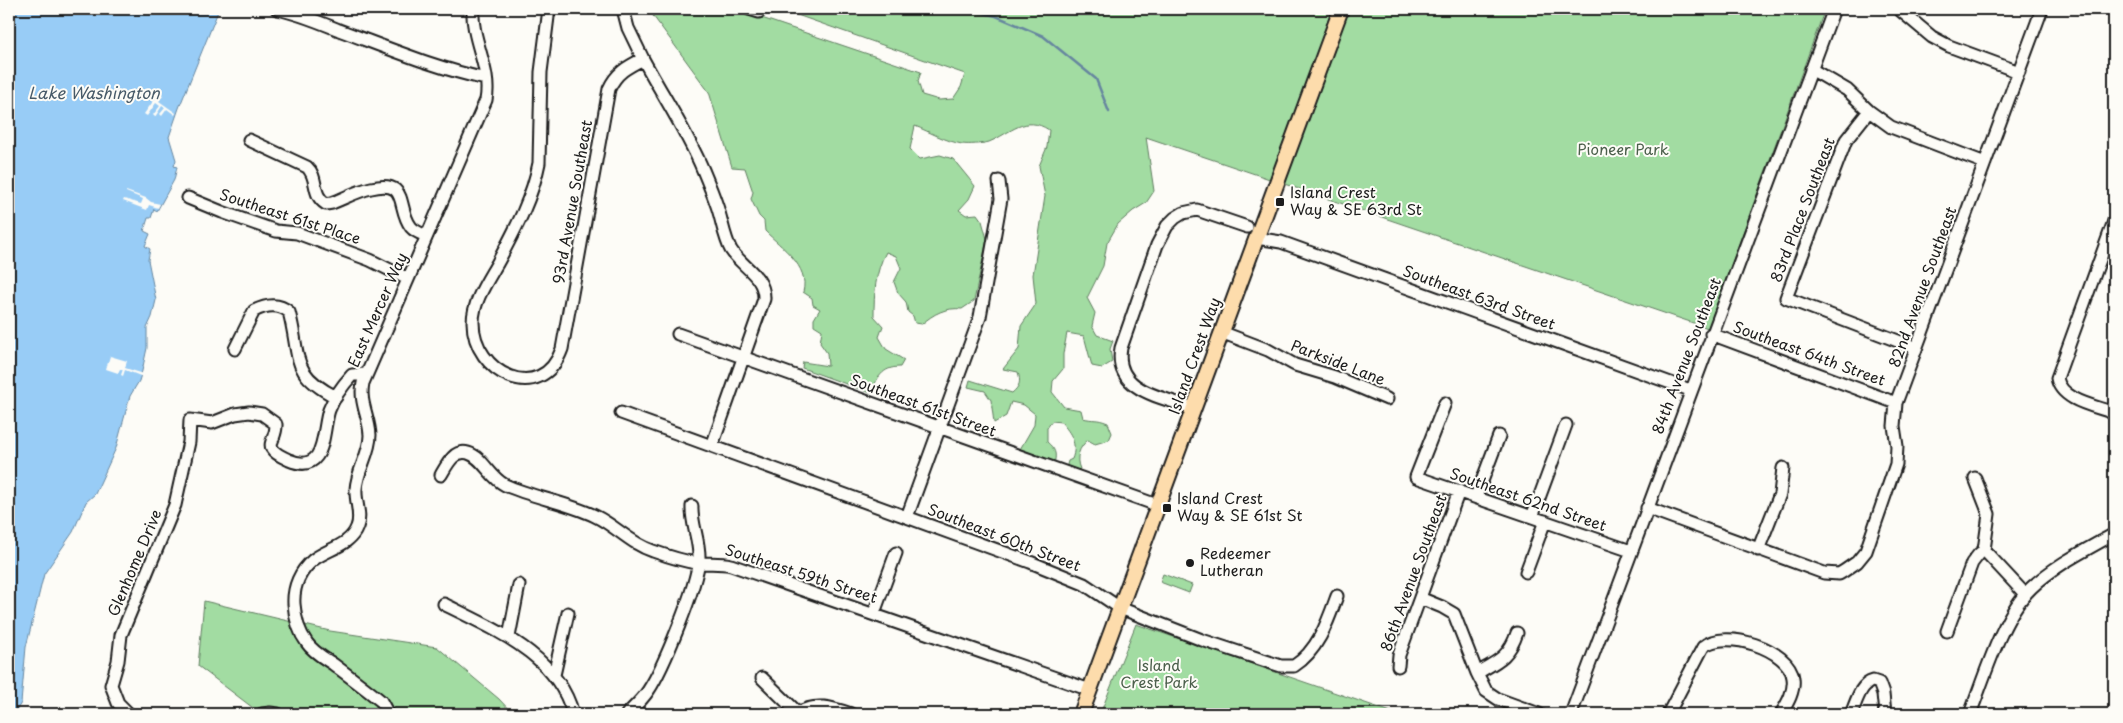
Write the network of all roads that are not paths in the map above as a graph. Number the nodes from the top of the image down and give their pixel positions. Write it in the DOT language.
graph roads {
  1 [pos="277,9"];
  2 [pos="473,9"];
  3 [pos="549,9"];
  4 [pos="623,9"];
  5 [pos="1341,9"];
  6 [pos="1834,9"];
  7 [pos="2042,9"];
  8 [pos="1901,11"];
  9 [pos="643,59"];
  10 [pos="1811,69"];
  11 [pos="2019,72"];
  12 [pos="486,79"];
  13 [pos="1869,111"];
  14 [pos="249,140"];
  15 [pos="1985,163"];
  16 [pos="1000,181"];
  17 [pos="188,198"];
  18 [pos="2114,221"];
  19 [pos="1247,227"];
  20 [pos="428,236"];
  21 [pos="1256,238"];
  22 [pos="408,279"];
  23 [pos="1222,332"];
  24 [pos="678,334"];
  25 [pos="1711,334"];
  26 [pos="1916,348"];
  27 [pos="235,349"];
  28 [pos="745,358"];
  29 [pos="366,374"];
  30 [pos="1690,390"];
  31 [pos="336,397"];
  32 [pos="1388,399"];
  33 [pos="1446,403"];
  34 [pos="1896,403"];
  35 [pos="1193,408"];
  36 [pos="621,413"];
  37 [pos="2114,413"];
  38 [pos="1566,425"];
  39 [pos="940,428"];
  40 [pos="1499,436"];
  41 [pos="712,446"];
  42 [pos="1783,468"];
  43 [pos="441,475"];
  44 [pos="1975,478"];
  45 [pos="1459,491"];
  46 [pos="1476,497"];
  47 [pos="1157,505"];
  48 [pos="692,506"];
  49 [pos="1647,508"];
  50 [pos="908,517"];
  51 [pos="1532,517"];
  52 [pos="1545,521"];
  53 [pos="2114,534"];
  54 [pos="1758,550"];
  55 [pos="1984,550"];
  56 [pos="1631,551"];
  57 [pos="896,553"];
  58 [pos="699,563"];
  59 [pos="1526,572"];
  60 [pos="520,585"];
  61 [pos="2025,594"];
  62 [pos="1338,596"];
  63 [pos="1420,598"];
  64 [pos="444,604"];
  65 [pos="1120,608"];
  66 [pos="568,613"];
  67 [pos="874,613"];
  68 [pos="1947,631"];
  69 [pos="1517,633"];
  70 [pos="509,638"];
  71 [pos="1398,666"];
  72 [pos="1477,673"];
  73 [pos="554,675"];
  74 [pos="762,678"];
  75 [pos="1090,690"];
  76 [pos="129,714"];
  77 [pos="262,714"];
  78 [pos="278,714"];
  79 [pos="388,714"];
  80 [pos="573,714"];
  81 [pos="627,714"];
  82 [pos="798,714"];
  83 [pos="851,714"];
  84 [pos="1081,714"];
  85 [pos="1539,714"];
  86 [pos="1571,714"];
  87 [pos="1668,714"];
  88 [pos="1781,714"];
  89 [pos="1851,714"];
  90 [pos="1885,714"];
  91 [pos="1970,714"];
  1 -- 12 [label="street"];
  2 -- 12 [label="street, East Mercer Way"];
  3 -- 9 [label="street, 93rd Avenue Southeast"];
  4 -- 9 [label="street"];
  5 -- 21 [label="main road, Island Crest Way"];
  6 -- 10 [label="street, 84th Avenue Southeast"];
  7 -- 11 [label="street, 82nd Avenue Southeast"];
  8 -- 11 [label="street"];
  9 -- 28 [label="street"];
  10 -- 13 [label="street"];
  10 -- 25 [label="street, 84th Avenue Southeast"];
  11 -- 15 [label="street, 82nd Avenue Southeast"];
  12 -- 20 [label="street, East Mercer Way"];
  13 -- 15 [label="street"];
  13 -- 26 [label="street, 83rd Place Southeast"];
  14 -- 20 [label="street, Southeast 61st Place"];
  15 -- 26 [label="street, 82nd Avenue Southeast"];
  16 -- 39 [label="street"];
  17 -- 22 [label="street, Southeast 61st Place"];
  18 -- 37 [label="street"];
  19 -- 35 [label="street"];
  20 -- 22 [label="street, East Mercer Way"];
  21 -- 23 [label="main road, Island Crest Way"];
  21 -- 30 [label="street, Southeast 63rd Street"];
  22 -- 29 [label="street, East Mercer Way"];
  23 -- 32 [label="street, Parkside Lane"];
  23 -- 35 [label="main road, Island Crest Way"];
  24 -- 28 [label="street, Southeast 61st Street"];
  25 -- 30 [label="street, 84th Avenue Southeast"];
  25 -- 34 [label="street, Southeast 64th Street"];
  26 -- 34 [label="street, 82nd Avenue Southeast"];
  27 -- 31 [label="street"];
  28 -- 39 [label="street, Southeast 61st Street"];
  28 -- 41 [label="street"];
  29 -- 31 [label="street, Glenhome Drive"];
  29 -- 79 [label="street, East Mercer Way"];
  30 -- 49 [label="street, 84th Avenue Southeast"];
  31 -- 76 [label="street, Glenhome Drive"];
  33 -- 45 [label="street, Southeast 62nd Street"];
  34 -- 54 [label="street, 82nd Avenue Southeast"];
  35 -- 47 [label="main road, Island Crest Way"];
  36 -- 41 [label="street, Southeast 60th Street"];
  38 -- 51 [label="street"];
  39 -- 47 [label="street, Southeast 61st Street"];
  39 -- 50 [label="street"];
  40 -- 46 [label="street"];
  41 -- 50 [label="street, Southeast 60th Street"];
  42 -- 54 [label="street"];
  43 -- 58 [label="street, Southeast 59th Street"];
  44 -- 55 [label="street"];
  45 -- 46 [label="street, Southeast 62nd Street"];
  45 -- 63 [label="street, 86th Avenue Southeast"];
  46 -- 51 [label="street, Southeast 62nd Street"];
  47 -- 65 [label="main road, Island Crest Way"];
  48 -- 58 [label="street"];
  49 -- 54 [label="street"];
  49 -- 56 [label="street, 84th Avenue Southeast"];
  50 -- 65 [label="street, Southeast 60th Street"];
  51 -- 52 [label="street, Southeast 62nd Street"];
  52 -- 56 [label="street, Southeast 62nd Street"];
  52 -- 59 [label="street"];
  53 -- 61 [label="street"];
  55 -- 61 [label="street"];
  55 -- 68 [label="street"];
  56 -- 86 [label="street, 84th Avenue Southeast"];
  57 -- 67 [label="street"];
  58 -- 67 [label="street, Southeast 59th Street"];
  58 -- 81 [label="street"];
  60 -- 70 [label="street"];
  61 -- 91 [label="street"];
  62 -- 65 [label="street, Southeast 60th Street"];
  63 -- 71 [label="street, 86th Avenue Southeast"];
  63 -- 72 [label="street"];
  64 -- 70 [label="street"];
  65 -- 75 [label="main road, Island Crest Way"];
  66 -- 73 [label="street"];
  67 -- 75 [label="street, Southeast 59th Street"];
  69 -- 72 [label="street"];
  70 -- 73 [label="street"];
  72 -- 85 [label="street"];
  73 -- 80 [label="street"];
  74 -- 82 [label="street"];
  75 -- 84 [label="main road, Island Crest Way"];
  77 -- 78 [label="street"];
  82 -- 83 [label="street"];
  87 -- 88 [label="street"];
  89 -- 90 [label="street"];
}
